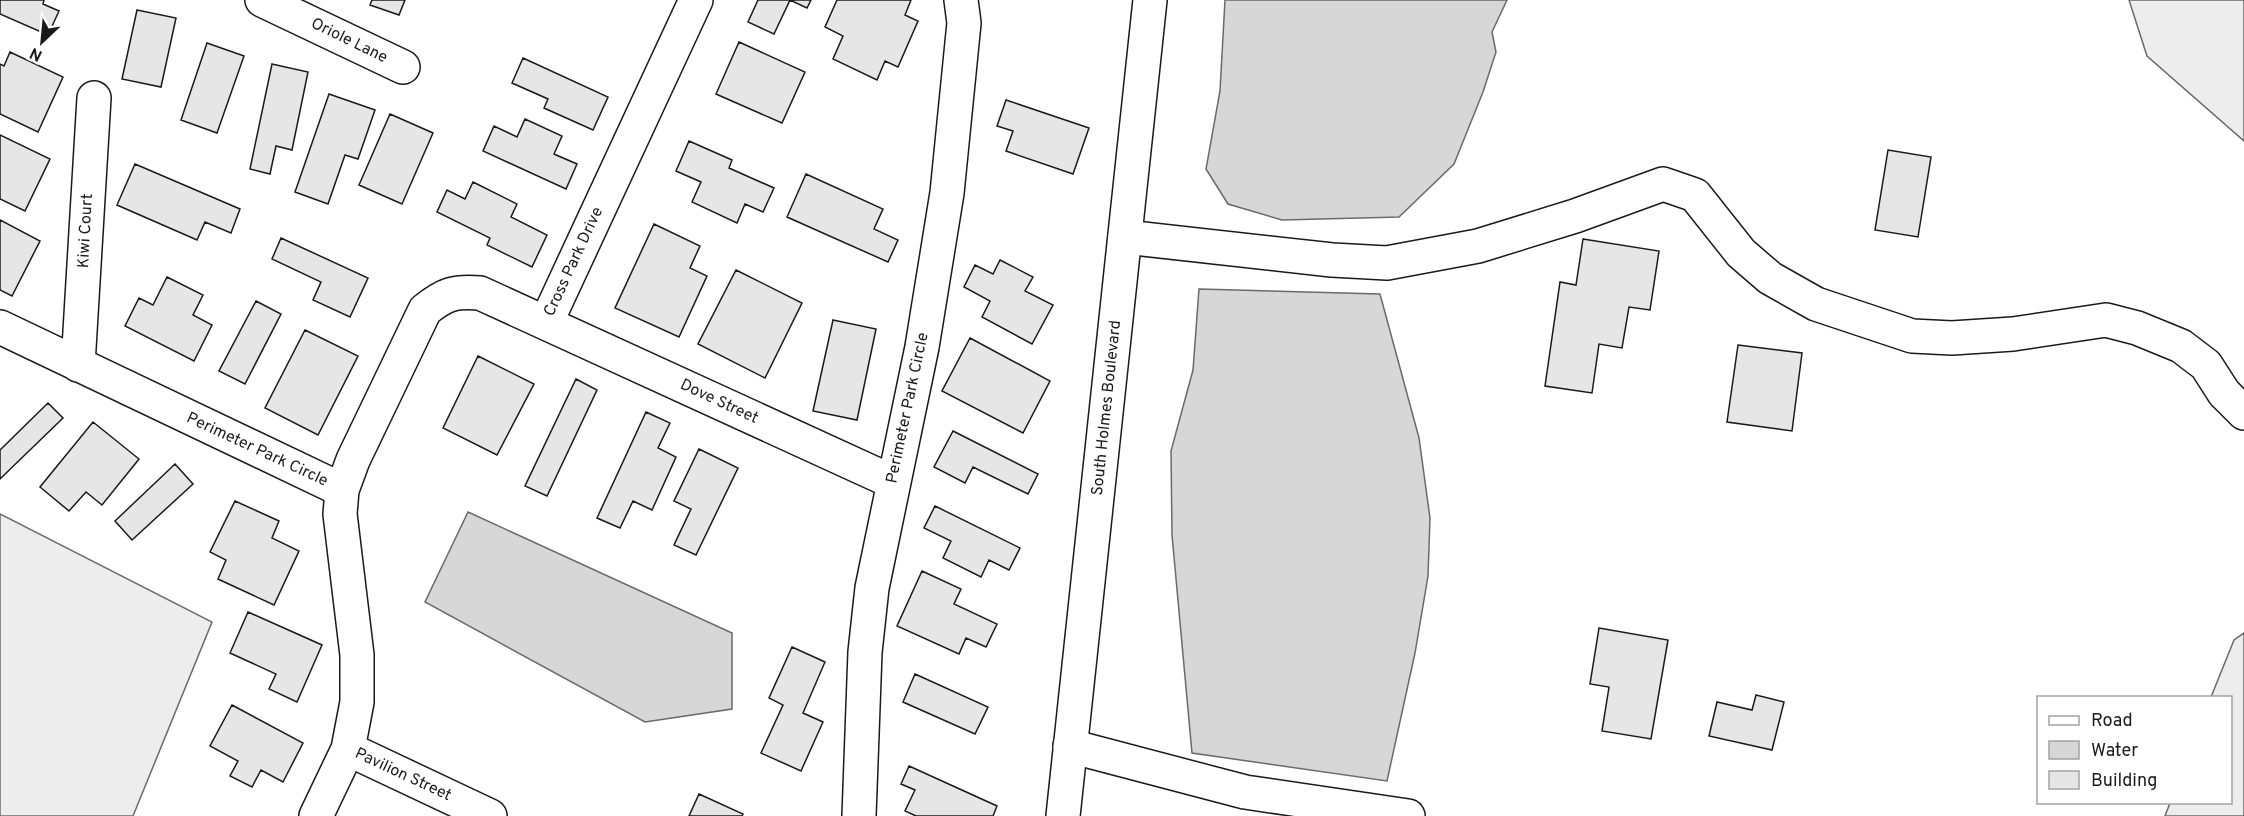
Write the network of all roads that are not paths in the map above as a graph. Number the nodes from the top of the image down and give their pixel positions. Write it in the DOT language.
graph roads {
  1 [pos="262,0"];
  2 [pos="696,0"];
  3 [pos="961,0"];
  4 [pos="1150,0"];
  5 [pos="403,67"];
  6 [pos="94,98"];
  7 [pos="1125,237"];
  8 [pos="546,323"];
  9 [pos="0,327"];
  10 [pos="78,365"];
  11 [pos="2244,413"];
  12 [pos="893,482"];
  13 [pos="342,490"];
  14 [pos="1071,746"];
  15 [pos="348,749"];
  16 [pos="316,816"];
  17 [pos="490,816"];
  18 [pos="859,816"];
  19 [pos="1063,816"];
  20 [pos="1408,816"];
  1 -- 5 [label="street, Oriole Lane"];
  2 -- 8 [label="street, Cross Park Drive"];
  3 -- 12 [label="street, Perimeter Park Circle"];
  4 -- 7 [label="street, South Holmes Boulevard"];
  6 -- 10 [label="street, Kiwi Court"];
  7 -- 11 [label="street"];
  7 -- 14 [label="street, South Holmes Boulevard"];
  8 -- 12 [label="street, Dove Street"];
  8 -- 13 [label="street, Cross Park Drive"];
  9 -- 10 [label="street, Perimeter Park Circle"];
  10 -- 13 [label="street, Perimeter Park Circle"];
  12 -- 18 [label="street, Perimeter Park Circle"];
  13 -- 15 [label="street, Perimeter Park Circle"];
  14 -- 19 [label="street, South Holmes Boulevard"];
  14 -- 20 [label="street"];
  15 -- 16 [label="street, Perimeter Park Circle"];
  15 -- 17 [label="street, Pavilion Street"];
}
